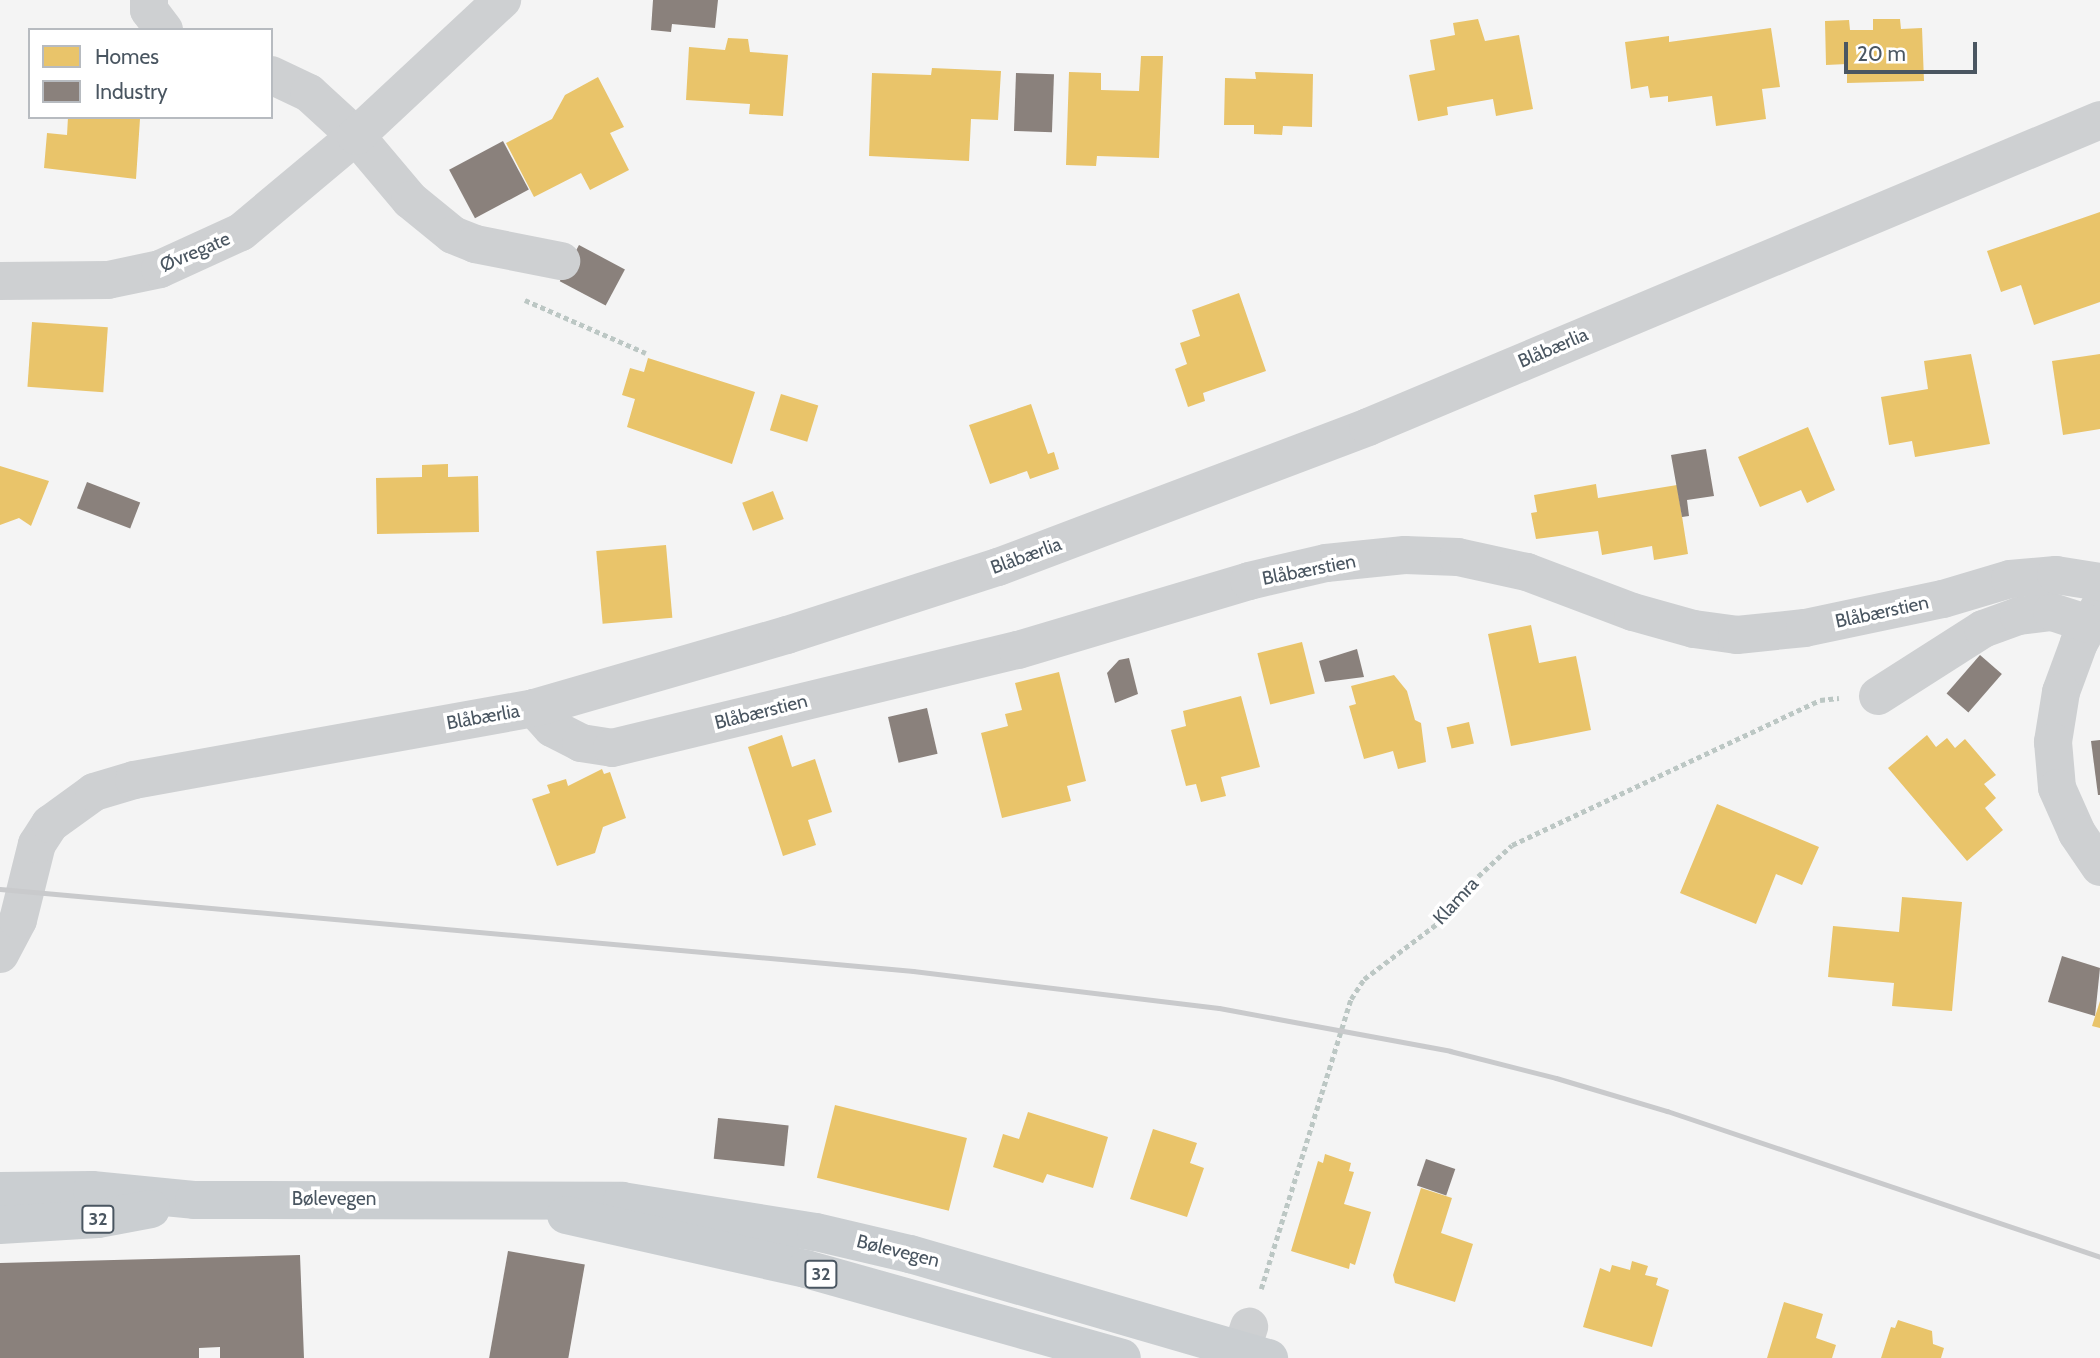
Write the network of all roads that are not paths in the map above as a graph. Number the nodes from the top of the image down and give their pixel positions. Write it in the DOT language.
graph roads {
  1 [pos="149,0"];
  2 [pos="502,0"];
  3 [pos="162,28"];
  4 [pos="273,76"];
  5 [pos="2100,120"];
  6 [pos="356,136"];
  7 [pos="561,261"];
  8 [pos="0,281"];
  9 [pos="2100,582"];
  10 [pos="2095,615"];
  11 [pos="1878,696"];
  12 [pos="534,708"];
  13 [pos="2100,867"];
  14 [pos="0,954"];
  15 [pos="0,1191"];
  16 [pos="194,1200"];
  17 [pos="517,1203"];
  18 [pos="0,1225"];
  19 [pos="1250,1348"];
  20 [pos="1122,1358"];
  1 -- 3 [label="street"];
  2 -- 6 [label="street, Øvregate"];
  4 -- 6 [label="street"];
  5 -- 12 [label="street, Blåbærlia"];
  6 -- 7 [label="street"];
  6 -- 8 [label="street, Øvregate"];
  9 -- 12 [label="street, Blåbærstien"];
  10 -- 11 [label="street"];
  10 -- 13 [label="street"];
  12 -- 14 [label="street, Blåbærlia"];
  15 -- 16 [label="main road, Bølevegen / 32"];
  16 -- 17 [label="main road, Bølevegen / 32"];
  16 -- 18 [label="main road, Bølevegen / 32"];
  17 -- 19 [label="main road, Bølevegen / 32"];
  17 -- 20 [label="main road, Bølevegen / 32"];
}
